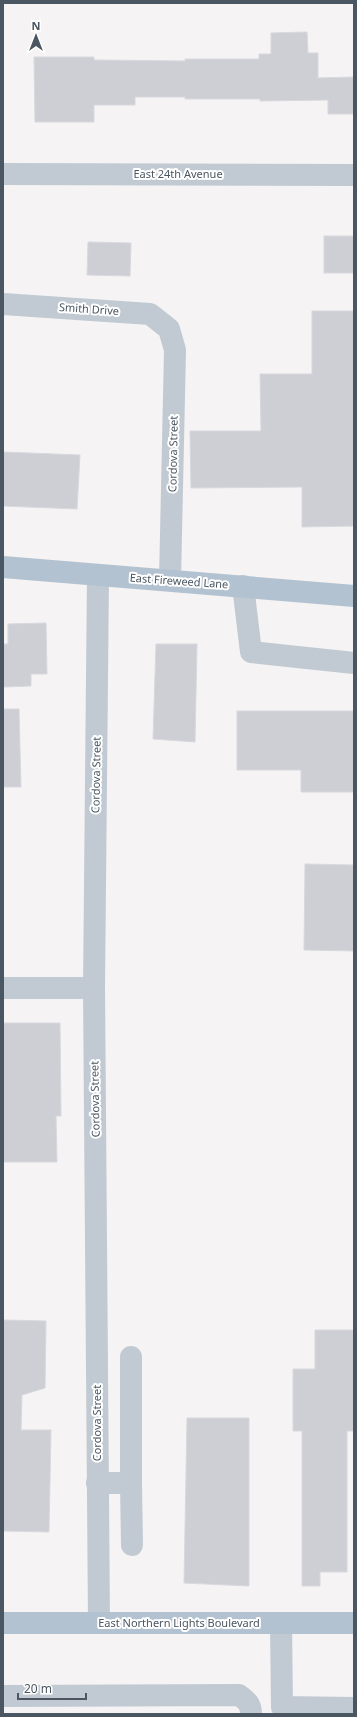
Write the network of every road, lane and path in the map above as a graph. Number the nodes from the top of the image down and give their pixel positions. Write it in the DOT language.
graph roads {
  1 [pos="3,174"];
  2 [pos="354,175"];
  3 [pos="3,304"];
  4 [pos="169,329"];
  5 [pos="3,567"];
  6 [pos="98,575"];
  7 [pos="170,580"];
  8 [pos="243,586"];
  9 [pos="354,596"];
  10 [pos="354,663"];
  11 [pos="3,988"];
  12 [pos="94,988"];
  13 [pos="131,1357"];
  14 [pos="97,1411"];
  15 [pos="131,1411"];
  16 [pos="97,1483"];
  17 [pos="131,1483"];
  18 [pos="132,1545"];
  19 [pos="3,1623"];
  20 [pos="99,1623"];
  21 [pos="281,1623"];
  22 [pos="354,1623"];
  23 [pos="3,1696"];
  24 [pos="354,1708"];
  25 [pos="251,1714"];
  1 -- 2 [label="street, East 24th Avenue"];
  3 -- 4 [label="street, Smith Drive"];
  4 -- 7 [label="street, Cordova Street"];
  5 -- 6 [label="main road, East Fireweed Lane"];
  6 -- 7 [label="main road, East Fireweed Lane"];
  6 -- 12 [label="street, Cordova Street"];
  7 -- 8 [label="main road, East Fireweed Lane"];
  8 -- 9 [label="main road, East Fireweed Lane"];
  8 -- 10 [label="street"];
  11 -- 12 [label="street"];
  12 -- 14 [label="street, Cordova Street"];
  13 -- 15 [label="street"];
  14 -- 15 [label="street"];
  14 -- 16 [label="street, Cordova Street"];
  15 -- 17 [label="street"];
  16 -- 17 [label="street"];
  16 -- 20 [label="street, Cordova Street"];
  17 -- 18 [label="street"];
  19 -- 20 [label="main road, East Northern Lights Boulevard"];
  20 -- 21 [label="main road, East Northern Lights Boulevard"];
  21 -- 22 [label="main road, East Northern Lights Boulevard"];
  21 -- 24 [label="street"];
  23 -- 25 [label="street"];
}
